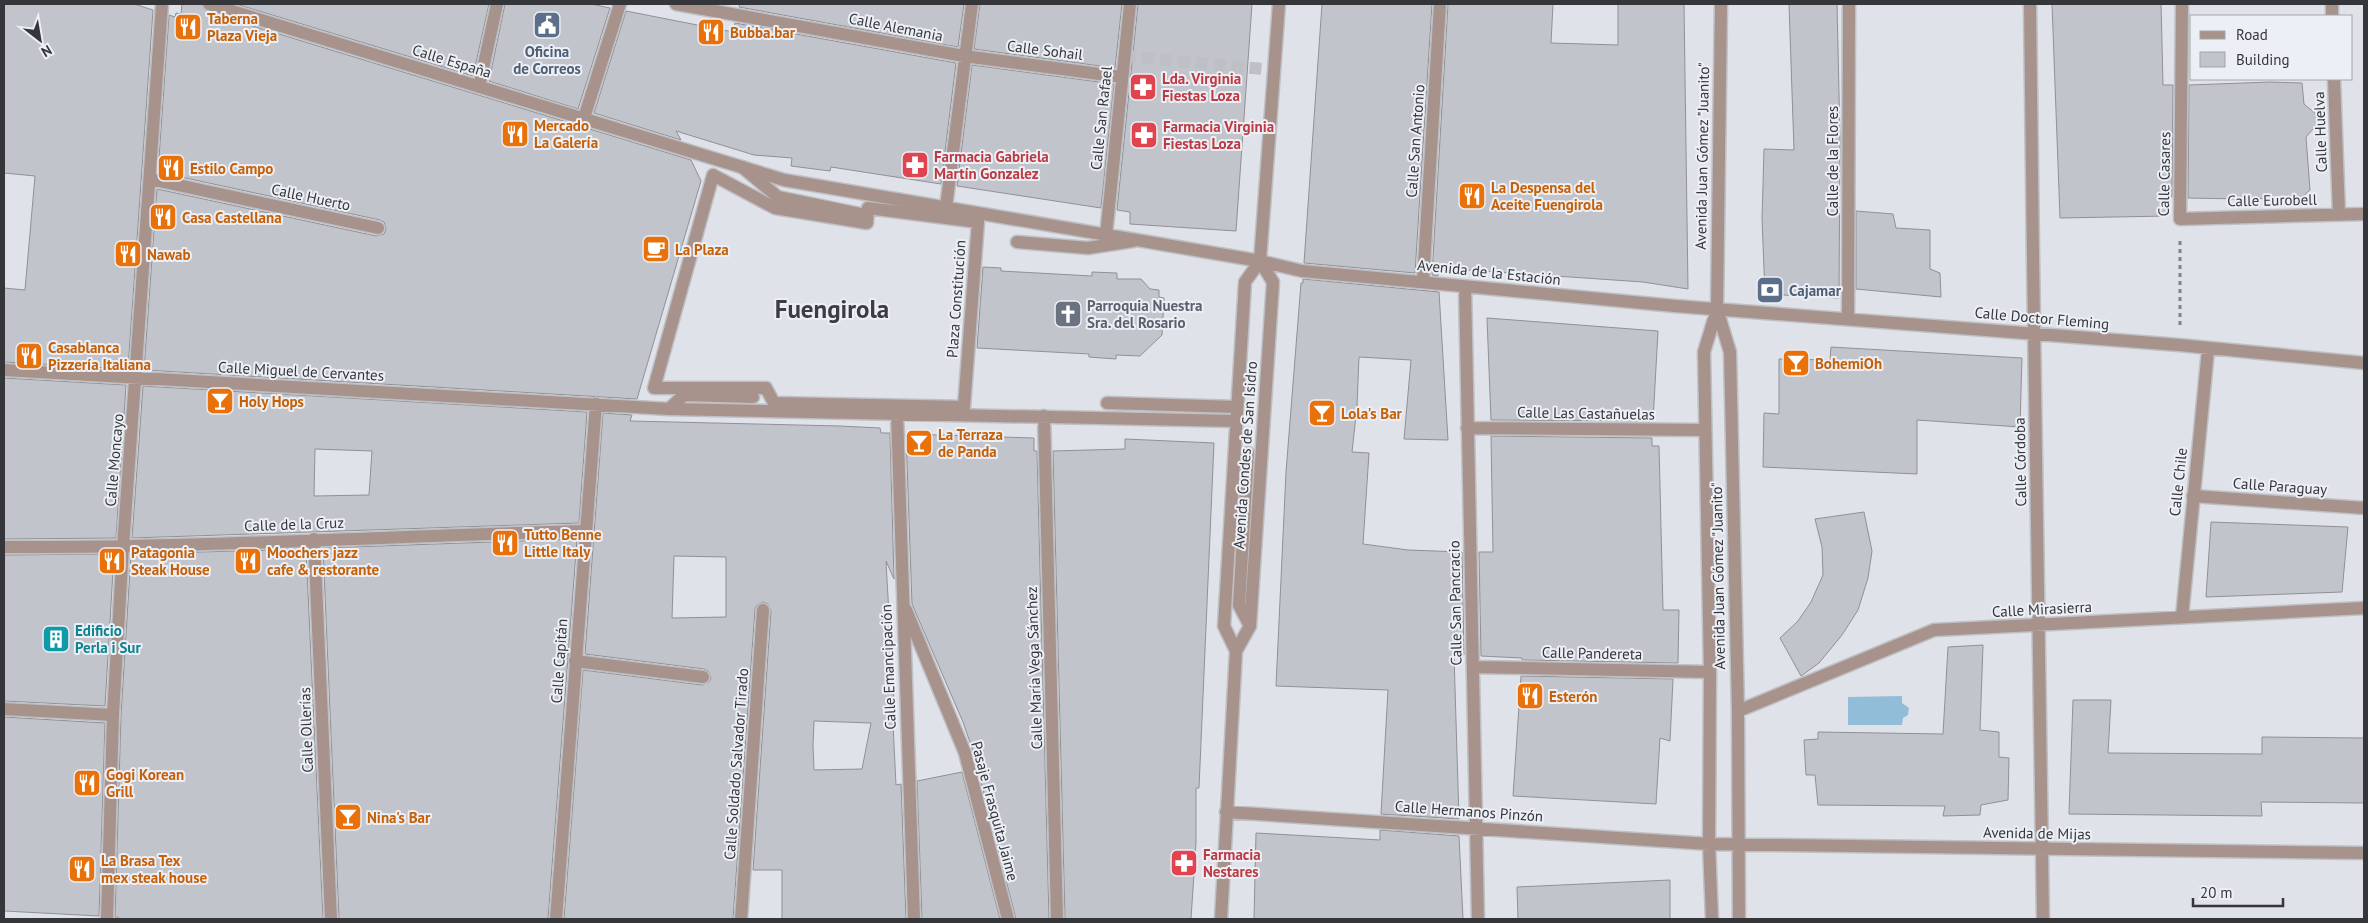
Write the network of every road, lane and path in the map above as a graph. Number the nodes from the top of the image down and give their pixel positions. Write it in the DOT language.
graph roads {
  1 [pos="162,4"];
  2 [pos="210,4"];
  3 [pos="497,4"];
  4 [pos="620,4"];
  5 [pos="676,4"];
  6 [pos="972,4"];
  7 [pos="1130,4"];
  8 [pos="1279,4"];
  9 [pos="1440,4"];
  10 [pos="1721,4"];
  11 [pos="1849,4"];
  12 [pos="2030,4"];
  13 [pos="2182,4"];
  14 [pos="699,5"];
  15 [pos="964,56"];
  16 [pos="1122,76"];
  17 [pos="2334,80"];
  18 [pos="479,86"];
  19 [pos="584,118"];
  20 [pos="742,167"];
  21 [pos="150,179"];
  22 [pos="945,212"];
  23 [pos="860,214"];
  24 [pos="2364,214"];
  25 [pos="2339,215"];
  26 [pos="2180,218"];
  27 [pos="378,228"];
  28 [pos="1106,235"];
  29 [pos="1136,240"];
  30 [pos="1018,242"];
  31 [pos="1260,262"];
  32 [pos="1423,281"];
  33 [pos="1466,287"];
  34 [pos="1716,309"];
  35 [pos="1848,319"];
  36 [pos="2034,334"];
  37 [pos="2179,345"];
  38 [pos="2208,350"];
  39 [pos="2364,363"];
  40 [pos="4,370"];
  41 [pos="137,378"];
  42 [pos="753,397"];
  43 [pos="1107,403"];
  44 [pos="596,404"];
  45 [pos="1237,407"];
  46 [pos="668,409"];
  47 [pos="897,414"];
  48 [pos="1044,416"];
  49 [pos="1236,421"];
  50 [pos="1467,428"];
  51 [pos="1705,430"];
  52 [pos="1248,454"];
  53 [pos="2193,496"];
  54 [pos="2364,508"];
  55 [pos="585,531"];
  56 [pos="314,539"];
  57 [pos="4,547"];
  58 [pos="123,548"];
  59 [pos="902,601"];
  60 [pos="2364,608"];
  61 [pos="763,610"];
  62 [pos="2182,617"];
  63 [pos="1250,626"];
  64 [pos="2039,626"];
  65 [pos="1236,651"];
  66 [pos="576,662"];
  67 [pos="1473,667"];
  68 [pos="1710,672"];
  69 [pos="703,677"];
  70 [pos="4,709"];
  71 [pos="1738,711"];
  72 [pos="114,715"];
  73 [pos="1226,812"];
  74 [pos="1477,828"];
  75 [pos="1709,844"];
  76 [pos="1739,844"];
  77 [pos="2040,849"];
  78 [pos="2364,853"];
  79 [pos="107,919"];
  80 [pos="331,919"];
  81 [pos="556,919"];
  82 [pos="742,919"];
  83 [pos="914,919"];
  84 [pos="1008,919"];
  85 [pos="1057,919"];
  86 [pos="1221,919"];
  87 [pos="1478,919"];
  88 [pos="1712,919"];
  89 [pos="1739,919"];
  90 [pos="2043,919"];
  1 -- 21 [label="street, Calle Moncayo"];
  2 -- 18 [label="street, Calle España"];
  3 -- 18 [label="street"];
  4 -- 19 [label="street"];
  5 -- 14 [label="street, Calle Alemania"];
  6 -- 15 [label="street"];
  7 -- 16 [label="street, Calle San Rafael"];
  8 -- 31 [label="street"];
  9 -- 32 [label="street, Calle San Antonio"];
  10 -- 34 [label="street, Avenida Juan Gómez \"Juanito\""];
  11 -- 35 [label="street, Calle de la Flores"];
  12 -- 36 [label="street, Calle Córdoba"];
  13 -- 26 [label="street, Calle Casares"];
  14 -- 15 [label="street, Calle Alemania"];
  15 -- 16 [label="street, Calle Sohail"];
  15 -- 22 [label="street"];
  16 -- 28 [label="street, Calle San Rafael"];
  17 -- 25 [label="street, Calle Huelva"];
  18 -- 19 [label="street, Calle España"];
  19 -- 20 [label="street, Calle España"];
  20 -- 22 [label="street, Calle España"];
  20 -- 23 [label="street"];
  21 -- 27 [label="street, Calle Huerto"];
  21 -- 41 [label="street, Calle Moncayo"];
  22 -- 22 [label="street, Plaza Constitución"];
  22 -- 28 [label="street, Avenida de la Estación"];
  24 -- 25 [label="street, Calle Eurobell"];
  25 -- 26 [label="street, Calle Eurobell"];
  26 -- 37 [label="path, Calle Casares"];
  28 -- 29 [label="street, Avenida de la Estación"];
  29 -- 30 [label="street"];
  29 -- 31 [label="street, Avenida de la Estación"];
  31 -- 32 [label="street, Avenida de la Estación"];
  31 -- 45 [label="street, Avenida Condes de San Isidro"];
  31 -- 63 [label="street, Avenida Condes de San Isidro"];
  32 -- 33 [label="street, Avenida de la Estación"];
  33 -- 34 [label="street, Avenida de la Estación"];
  33 -- 50 [label="street, Calle San Pancracio"];
  34 -- 35 [label="street, Calle Doctor Fleming"];
  34 -- 51 [label="street, Avenida Juan Gómez \"Juanito\""];
  34 -- 71 [label="street, Avenida Juan Gómez \"Juanito\""];
  35 -- 36 [label="street, Calle Doctor Fleming"];
  36 -- 37 [label="street, Calle Doctor Fleming"];
  36 -- 64 [label="street, Calle Córdoba"];
  37 -- 38 [label="street, Calle Doctor Fleming"];
  38 -- 39 [label="street, Calle Doctor Fleming"];
  38 -- 53 [label="street, Calle Chile"];
  40 -- 41 [label="street, Calle Miguel de Cervantes"];
  41 -- 44 [label="street, Calle Miguel de Cervantes"];
  41 -- 58 [label="street, Calle Moncayo"];
  42 -- 46 [label="street"];
  43 -- 45 [label="street"];
  44 -- 46 [label="street, Calle Miguel de Cervantes"];
  44 -- 55 [label="street, Calle Capitán"];
  45 -- 49 [label="street, Avenida Condes de San Isidro"];
  46 -- 47 [label="street, Calle Miguel de Cervantes"];
  47 -- 48 [label="street, Calle Miguel de Cervantes"];
  47 -- 59 [label="street, Calle Emancipación"];
  48 -- 49 [label="street, Calle Miguel de Cervantes"];
  48 -- 85 [label="street, Calle María Vega Sánchez"];
  49 -- 65 [label="street, Avenida Condes de San Isidro"];
  50 -- 51 [label="street, Calle Las Castañuelas"];
  50 -- 67 [label="street, Calle San Pancracio"];
  51 -- 68 [label="street, Avenida Juan Gómez \"Juanito\""];
  52 -- 63 [label="street"];
  53 -- 54 [label="street, Calle Paraguay"];
  53 -- 62 [label="street, Calle Chile"];
  55 -- 56 [label="street, Calle de la Cruz"];
  55 -- 66 [label="street, Calle Capitán"];
  56 -- 58 [label="street, Calle de la Cruz"];
  56 -- 80 [label="street, Calle Ollerías"];
  57 -- 58 [label="street, Calle de la Cruz"];
  58 -- 72 [label="street, Calle Moncayo"];
  59 -- 83 [label="street, Calle Emancipación"];
  59 -- 84 [label="street, Pasaje Frasquita Jaime"];
  60 -- 62 [label="street, Calle Mirasierra"];
  61 -- 82 [label="street, Calle Soldado Salvador Tirado"];
  62 -- 64 [label="street, Calle Mirasierra"];
  63 -- 65 [label="street, Avenida Condes de San Isidro"];
  64 -- 71 [label="street, Calle Mirasierra"];
  64 -- 77 [label="street, Calle Córdoba"];
  65 -- 73 [label="street, Avenida Condes de San Isidro"];
  66 -- 69 [label="street"];
  66 -- 81 [label="street, Calle Capitán"];
  67 -- 68 [label="street, Calle Pandereta"];
  67 -- 74 [label="street, Calle San Pancracio"];
  68 -- 75 [label="street, Avenida Juan Gómez \"Juanito\""];
  70 -- 72 [label="street"];
  71 -- 76 [label="street, Avenida Juan Gómez \"Juanito\""];
  72 -- 79 [label="street, Calle Moncayo"];
  73 -- 74 [label="street, Calle Hermanos Pinzón"];
  73 -- 86 [label="street, Avenida Condes de San Isidro"];
  74 -- 75 [label="street, Calle Hermanos Pinzón"];
  74 -- 87 [label="street, Calle San Pancracio"];
  75 -- 76 [label="street, Avenida de Mijas"];
  75 -- 88 [label="street, Avenida Juan Gómez \"Juanito\""];
  76 -- 77 [label="street, Avenida de Mijas"];
  76 -- 89 [label="street, Avenida Juan Gómez \"Juanito\""];
  77 -- 78 [label="street, Avenida de Mijas"];
  77 -- 90 [label="street, Calle Córdoba"];
}
